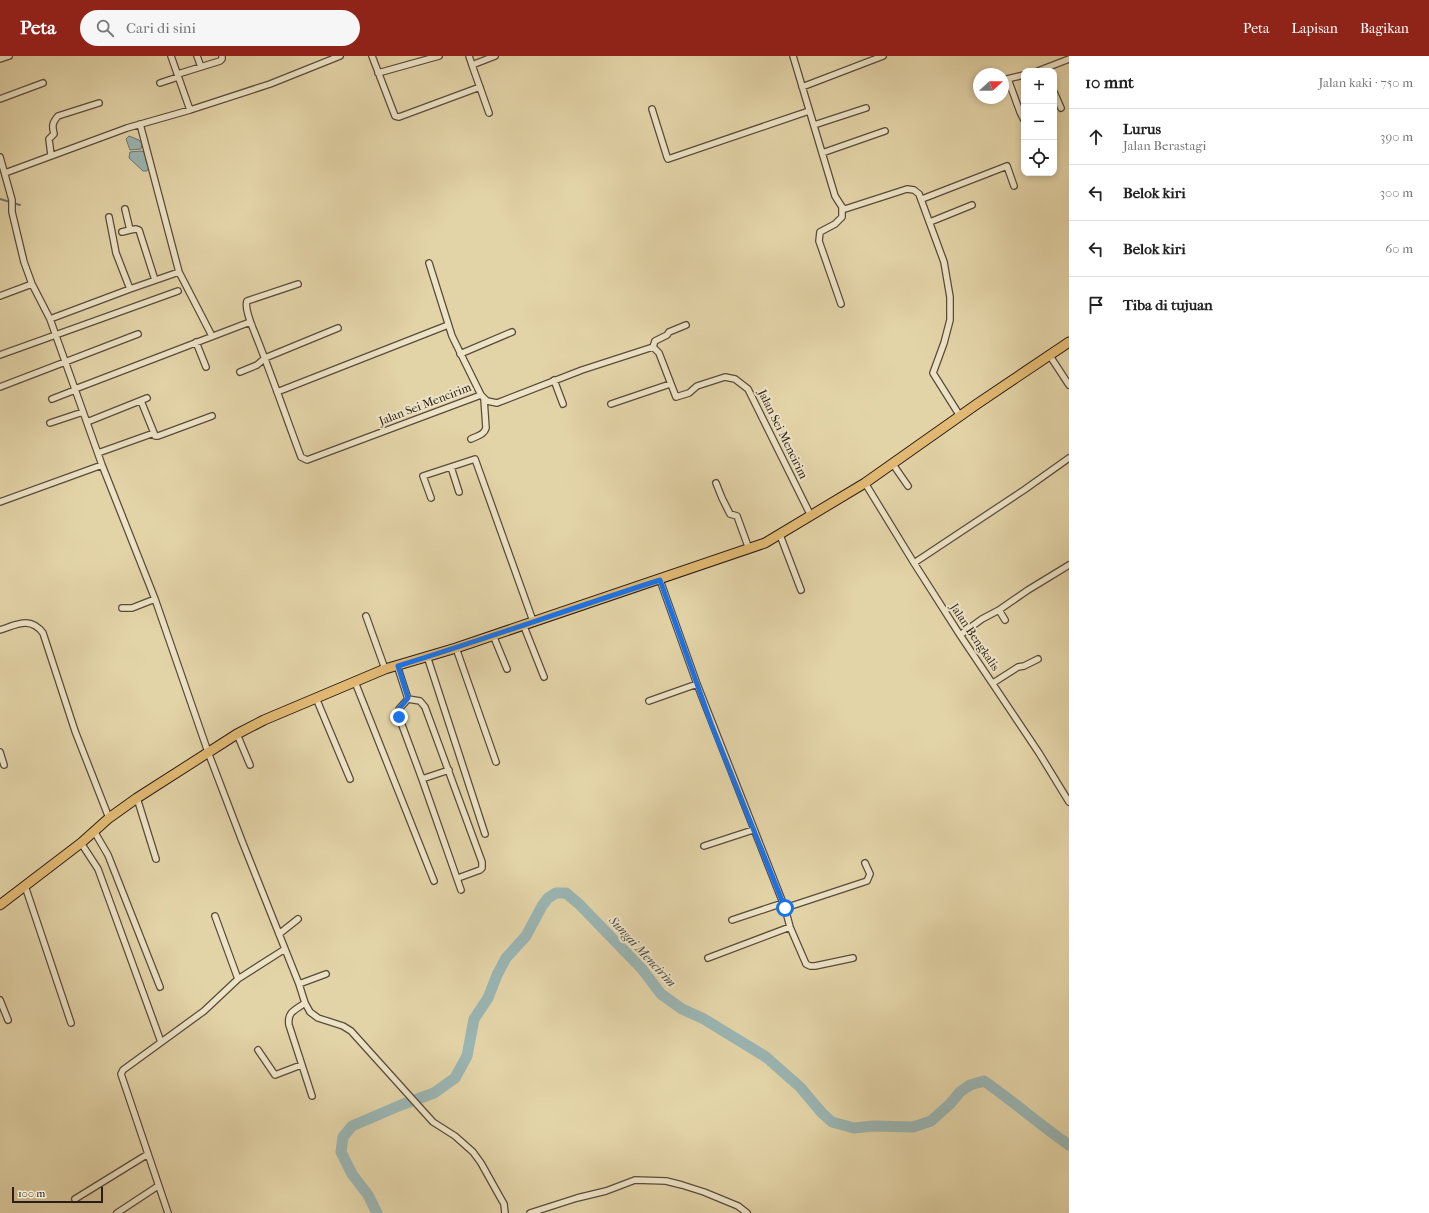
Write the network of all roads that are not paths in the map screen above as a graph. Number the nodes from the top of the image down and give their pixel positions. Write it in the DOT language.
graph roads {
  1 [pos="9,56"];
  2 [pos="171,56"];
  3 [pos="197,56"];
  4 [pos="222,56"];
  5 [pos="340,56"];
  6 [pos="372,56"];
  7 [pos="439,56"];
  8 [pos="469,56"];
  9 [pos="495,56"];
  10 [pos="793,56"];
  11 [pos="882,56"];
  12 [pos="0,59"];
  13 [pos="1069,59"];
  14 [pos="472,65"];
  15 [pos="201,67"];
  16 [pos="1050,68"];
  17 [pos="378,73"];
  18 [pos="1021,75"];
  19 [pos="178,76"];
  20 [pos="1009,78"];
  21 [pos="43,83"];
  22 [pos="160,83"];
  23 [pos="1009,86"];
  24 [pos="480,87"];
  25 [pos="802,87"];
  26 [pos="0,99"];
  27 [pos="1057,99"];
  28 [pos="99,103"];
  29 [pos="866,108"];
  30 [pos="1061,108"];
  31 [pos="652,109"];
  32 [pos="190,110"];
  33 [pos="809,111"];
  34 [pos="489,113"];
  35 [pos="1021,114"];
  36 [pos="140,124"];
  37 [pos="814,125"];
  38 [pos="885,131"];
  39 [pos="822,153"];
  40 [pos="51,155"];
  41 [pos="0,157"];
  42 [pos="5,173"];
  43 [pos="1014,186"];
  44 [pos="922,199"];
  45 [pos="972,205"];
  46 [pos="842,207"];
  47 [pos="125,210"];
  48 [pos="109,217"];
  49 [pos="930,222"];
  50 [pos="130,230"];
  51 [pos="122,232"];
  52 [pos="428,263"];
  53 [pos="180,272"];
  54 [pos="155,280"];
  55 [pos="32,284"];
  56 [pos="298,284"];
  57 [pos="130,289"];
  58 [pos="178,291"];
  59 [pos="0,296"];
  60 [pos="842,304"];
  61 [pos="50,319"];
  62 [pos="250,322"];
  63 [pos="448,325"];
  64 [pos="686,325"];
  65 [pos="338,328"];
  66 [pos="512,332"];
  67 [pos="55,334"];
  68 [pos="138,334"];
  69 [pos="212,336"];
  70 [pos="196,342"];
  71 [pos="1069,342"];
  72 [pos="654,347"];
  73 [pos="460,354"];
  74 [pos="0,355"];
  75 [pos="1050,356"];
  76 [pos="265,358"];
  77 [pos="65,362"];
  78 [pos="206,367"];
  79 [pos="240,372"];
  80 [pos="554,380"];
  81 [pos="670,384"];
  82 [pos="1069,385"];
  83 [pos="0,388"];
  84 [pos="75,389"];
  85 [pos="277,392"];
  86 [pos="482,397"];
  87 [pos="52,399"];
  88 [pos="563,404"];
  89 [pos="611,404"];
  90 [pos="83,412"];
  91 [pos="212,416"];
  92 [pos="960,416"];
  93 [pos="87,422"];
  94 [pos="50,423"];
  95 [pos="154,434"];
  96 [pos="471,439"];
  97 [pos="98,454"];
  98 [pos="1069,458"];
  99 [pos="892,463"];
  100 [pos="102,465"];
  101 [pos="451,467"];
  102 [pos="716,483"];
  103 [pos="865,483"];
  104 [pos="908,486"];
  105 [pos="459,492"];
  106 [pos="432,498"];
  107 [pos="0,502"];
  108 [pos="811,516"];
  109 [pos="780,534"];
  110 [pos="749,549"];
  111 [pos="914,563"];
  112 [pos="1069,565"];
  113 [pos="660,580"];
  114 [pos="801,590"];
  115 [pos="155,600"];
  116 [pos="122,608"];
  117 [pos="999,610"];
  118 [pos="366,616"];
  119 [pos="1005,620"];
  120 [pos="533,621"];
  121 [pos="523,624"];
  122 [pos="0,630"];
  123 [pos="493,635"];
  124 [pos="960,635"];
  125 [pos="456,648"];
  126 [pos="427,656"];
  127 [pos="1038,659"];
  128 [pos="398,666"];
  129 [pos="385,669"];
  130 [pos="507,669"];
  131 [pos="544,677"];
  132 [pos="355,682"];
  133 [pos="697,684"];
  134 [pos="993,684"];
  135 [pos="316,698"];
  136 [pos="408,698"];
  137 [pos="649,701"];
  138 [pos="237,734"];
  139 [pos="0,752"];
  140 [pos="208,752"];
  141 [pos="496,762"];
  142 [pos="4,765"];
  143 [pos="250,765"];
  144 [pos="449,770"];
  145 [pos="350,779"];
  146 [pos="422,779"];
  147 [pos="137,798"];
  148 [pos="1069,802"];
  149 [pos="109,818"];
  150 [pos="753,830"];
  151 [pos="94,831"];
  152 [pos="484,834"];
  153 [pos="81,844"];
  154 [pos="704,846"];
  155 [pos="156,859"];
  156 [pos="865,863"];
  157 [pos="458,878"];
  158 [pos="434,881"];
  159 [pos="25,886"];
  160 [pos="461,890"];
  161 [pos="0,905"];
  162 [pos="784,906"];
  163 [pos="215,916"];
  164 [pos="298,919"];
  165 [pos="732,920"];
  166 [pos="790,928"];
  167 [pos="279,934"];
  168 [pos="285,949"];
  169 [pos="708,958"];
  170 [pos="853,958"];
  171 [pos="326,974"];
  172 [pos="238,979"];
  173 [pos="299,984"];
  174 [pos="160,987"];
  175 [pos="0,1000"];
  176 [pos="305,1003"];
  177 [pos="8,1020"];
  178 [pos="71,1023"];
  179 [pos="161,1042"];
  180 [pos="258,1050"];
  181 [pos="301,1065"];
  182 [pos="312,1096"];
  183 [pos="148,1154"];
  184 [pos="158,1186"];
  185 [pos="75,1199"];
  186 [pos="117,1213"];
  187 [pos="168,1213"];
  188 [pos="505,1213"];
  189 [pos="530,1213"];
  190 [pos="747,1213"];
  1 -- 12 [label="street"];
  2 -- 19 [label="street"];
  3 -- 15 [label="street"];
  4 -- 15 [label="street"];
  5 -- 32 [label="street"];
  6 -- 17 [label="street"];
  7 -- 17 [label="street"];
  8 -- 14 [label="street"];
  9 -- 14 [label="street"];
  10 -- 25 [label="street"];
  11 -- 25 [label="street"];
  13 -- 16 [label="street"];
  14 -- 24 [label="street"];
  15 -- 19 [label="street"];
  17 -- 24 [label="street"];
  18 -- 20 [label="street"];
  19 -- 22 [label="street"];
  19 -- 32 [label="street"];
  21 -- 26 [label="street"];
  23 -- 35 [label="street"];
  24 -- 34 [label="street"];
  25 -- 33 [label="street"];
  27 -- 30 [label="street"];
  28 -- 40 [label="street"];
  29 -- 37 [label="street"];
  31 -- 33 [label="street"];
  32 -- 36 [label="street"];
  33 -- 37 [label="street"];
  36 -- 40 [label="street"];
  36 -- 53 [label="street"];
  37 -- 39 [label="street"];
  38 -- 39 [label="street"];
  39 -- 46 [label="street"];
  40 -- 42 [label="street"];
  41 -- 42 [label="street"];
  42 -- 55 [label="street"];
  43 -- 44 [label="street"];
  44 -- 46 [label="street"];
  44 -- 49 [label="street"];
  45 -- 49 [label="street"];
  46 -- 60 [label="street"];
  47 -- 50 [label="street"];
  48 -- 57 [label="street"];
  49 -- 92 [label="street"];
  50 -- 51 [label="street"];
  50 -- 54 [label="street"];
  52 -- 63 [label="street"];
  53 -- 54 [label="street"];
  53 -- 69 [label="street"];
  54 -- 57 [label="street"];
  55 -- 59 [label="street"];
  55 -- 61 [label="street"];
  56 -- 62 [label="street, Jalan Sei Mencirim"];
  57 -- 61 [label="street"];
  58 -- 67 [label="street"];
  61 -- 67 [label="street"];
  62 -- 69 [label="street"];
  62 -- 76 [label="street, Jalan Sei Mencirim"];
  63 -- 73 [label="street"];
  63 -- 85 [label="street"];
  64 -- 72 [label="street"];
  65 -- 76 [label="street"];
  66 -- 73 [label="street"];
  67 -- 74 [label="street"];
  67 -- 77 [label="street"];
  68 -- 77 [label="street"];
  69 -- 70 [label="street"];
  70 -- 78 [label="street"];
  70 -- 84 [label="street"];
  71 -- 75 [label="main road"];
  72 -- 80 [label="street, Jalan Sei Mencirim"];
  72 -- 81 [label="street, Jalan Sei Mencirim"];
  73 -- 86 [label="street"];
  75 -- 82 [label="street"];
  75 -- 92 [label="main road"];
  76 -- 79 [label="street"];
  76 -- 85 [label="street, Jalan Sei Mencirim"];
  77 -- 83 [label="street"];
  77 -- 84 [label="street"];
  80 -- 86 [label="street, Jalan Sei Mencirim"];
  80 -- 88 [label="street"];
  81 -- 89 [label="street"];
  81 -- 108 [label="street, Jalan Sei Mencirim"];
  84 -- 87 [label="street"];
  84 -- 90 [label="street"];
  85 -- 86 [label="street, Jalan Sei Mencirim"];
  86 -- 96 [label="street"];
  90 -- 93 [label="street"];
  90 -- 94 [label="street"];
  91 -- 95 [label="street"];
  92 -- 99 [label="main road"];
  93 -- 95 [label="street"];
  93 -- 97 [label="street"];
  95 -- 97 [label="street"];
  97 -- 100 [label="street"];
  98 -- 111 [label="street"];
  99 -- 103 [label="main road"];
  99 -- 104 [label="street"];
  100 -- 107 [label="street"];
  100 -- 115 [label="street"];
  101 -- 105 [label="street"];
  101 -- 106 [label="street"];
  101 -- 120 [label="street"];
  102 -- 110 [label="street"];
  103 -- 108 [label="main road"];
  103 -- 111 [label="street, Jalan Bengkalis"];
  108 -- 109 [label="main road"];
  109 -- 110 [label="main road"];
  109 -- 114 [label="street"];
  110 -- 113 [label="main road"];
  111 -- 124 [label="street, Jalan Bengkalis"];
  112 -- 117 [label="street"];
  113 -- 120 [label="main road"];
  113 -- 133 [label="street"];
  115 -- 116 [label="street"];
  115 -- 140 [label="street"];
  117 -- 119 [label="street"];
  117 -- 124 [label="street"];
  118 -- 129 [label="street"];
  120 -- 121 [label="main road"];
  121 -- 123 [label="main road"];
  121 -- 131 [label="street"];
  122 -- 149 [label="street"];
  123 -- 125 [label="main road"];
  123 -- 130 [label="street"];
  124 -- 134 [label="street, Jalan Bengkalis"];
  125 -- 126 [label="main road"];
  125 -- 141 [label="street"];
  126 -- 128 [label="main road"];
  126 -- 152 [label="street"];
  127 -- 134 [label="street"];
  128 -- 129 [label="main road"];
  128 -- 136 [label="street"];
  129 -- 132 [label="main road"];
  132 -- 135 [label="main road"];
  132 -- 158 [label="street"];
  133 -- 137 [label="street"];
  133 -- 150 [label="street"];
  134 -- 148 [label="street, Jalan Bengkalis"];
  135 -- 138 [label="main road"];
  135 -- 145 [label="street"];
  136 -- 144 [label="street"];
  136 -- 146 [label="street"];
  138 -- 140 [label="main road"];
  138 -- 143 [label="street"];
  139 -- 142 [label="street"];
  140 -- 147 [label="main road"];
  140 -- 167 [label="street"];
  144 -- 146 [label="street"];
  144 -- 157 [label="street"];
  146 -- 157 [label="street"];
  147 -- 149 [label="main road"];
  147 -- 155 [label="street"];
  149 -- 151 [label="main road"];
  150 -- 154 [label="street"];
  150 -- 162 [label="street"];
  151 -- 153 [label="main road"];
  151 -- 174 [label="street"];
  153 -- 159 [label="main road"];
  153 -- 179 [label="street"];
  156 -- 162 [label="street"];
  157 -- 160 [label="street"];
  159 -- 161 [label="main road"];
  159 -- 178 [label="street"];
  162 -- 165 [label="street"];
  162 -- 166 [label="street"];
  163 -- 172 [label="street"];
  164 -- 167 [label="street"];
  166 -- 169 [label="street"];
  166 -- 170 [label="street"];
  167 -- 168 [label="street"];
  168 -- 172 [label="street"];
  168 -- 173 [label="street"];
  171 -- 173 [label="street"];
  172 -- 179 [label="street"];
  173 -- 176 [label="street"];
  175 -- 177 [label="street"];
  176 -- 181 [label="street"];
  176 -- 188 [label="street"];
  179 -- 183 [label="street"];
  180 -- 181 [label="street"];
  181 -- 182 [label="street"];
  183 -- 184 [label="street"];
  183 -- 185 [label="street"];
  184 -- 186 [label="street"];
  184 -- 187 [label="street"];
  189 -- 190 [label="street"];
}
